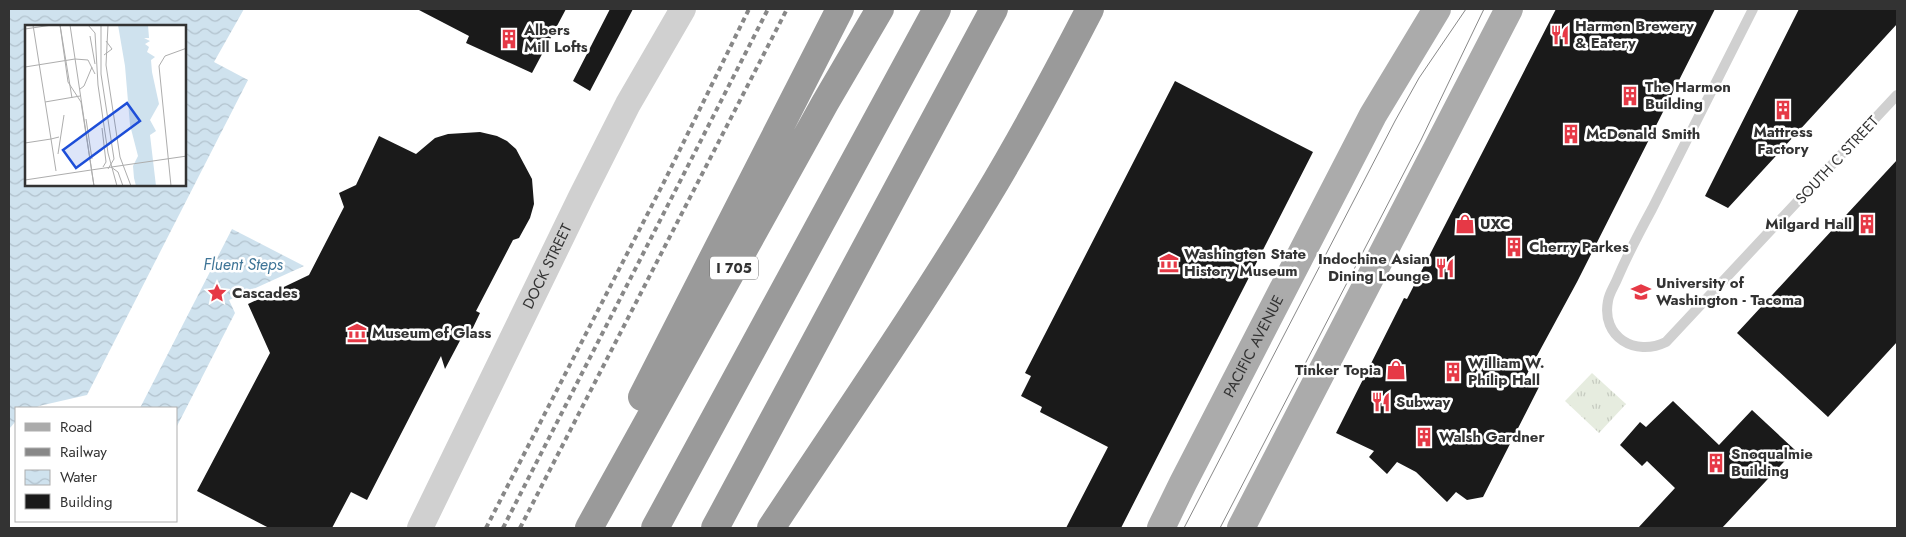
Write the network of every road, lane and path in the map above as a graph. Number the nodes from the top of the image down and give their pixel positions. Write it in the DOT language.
graph roads {
  1 [pos="683,9"];
  2 [pos="840,9"];
  3 [pos="880,9"];
  4 [pos="937,9"];
  5 [pos="994,9"];
  6 [pos="1090,9"];
  7 [pos="1438,9"];
  8 [pos="1509,9"];
  9 [pos="1753,9"];
  10 [pos="1897,95"];
  11 [pos="420,528"];
  12 [pos="575,528"];
  13 [pos="589,528"];
  14 [pos="655,528"];
  15 [pos="715,528"];
  16 [pos="771,528"];
  17 [pos="1161,528"];
  18 [pos="1242,528"];
  1 -- 11 [label="street, DOCK STREET"];
  2 -- 12 [label="highway"];
  3 -- 13 [label="highway, I 705"];
  4 -- 14 [label="highway"];
  5 -- 15 [label="highway"];
  6 -- 16 [label="highway"];
  7 -- 17 [label="main road, PACIFIC AVENUE"];
  8 -- 18 [label="main road"];
  9 -- 10 [label="lane, SOUTH C STREET"];
}
